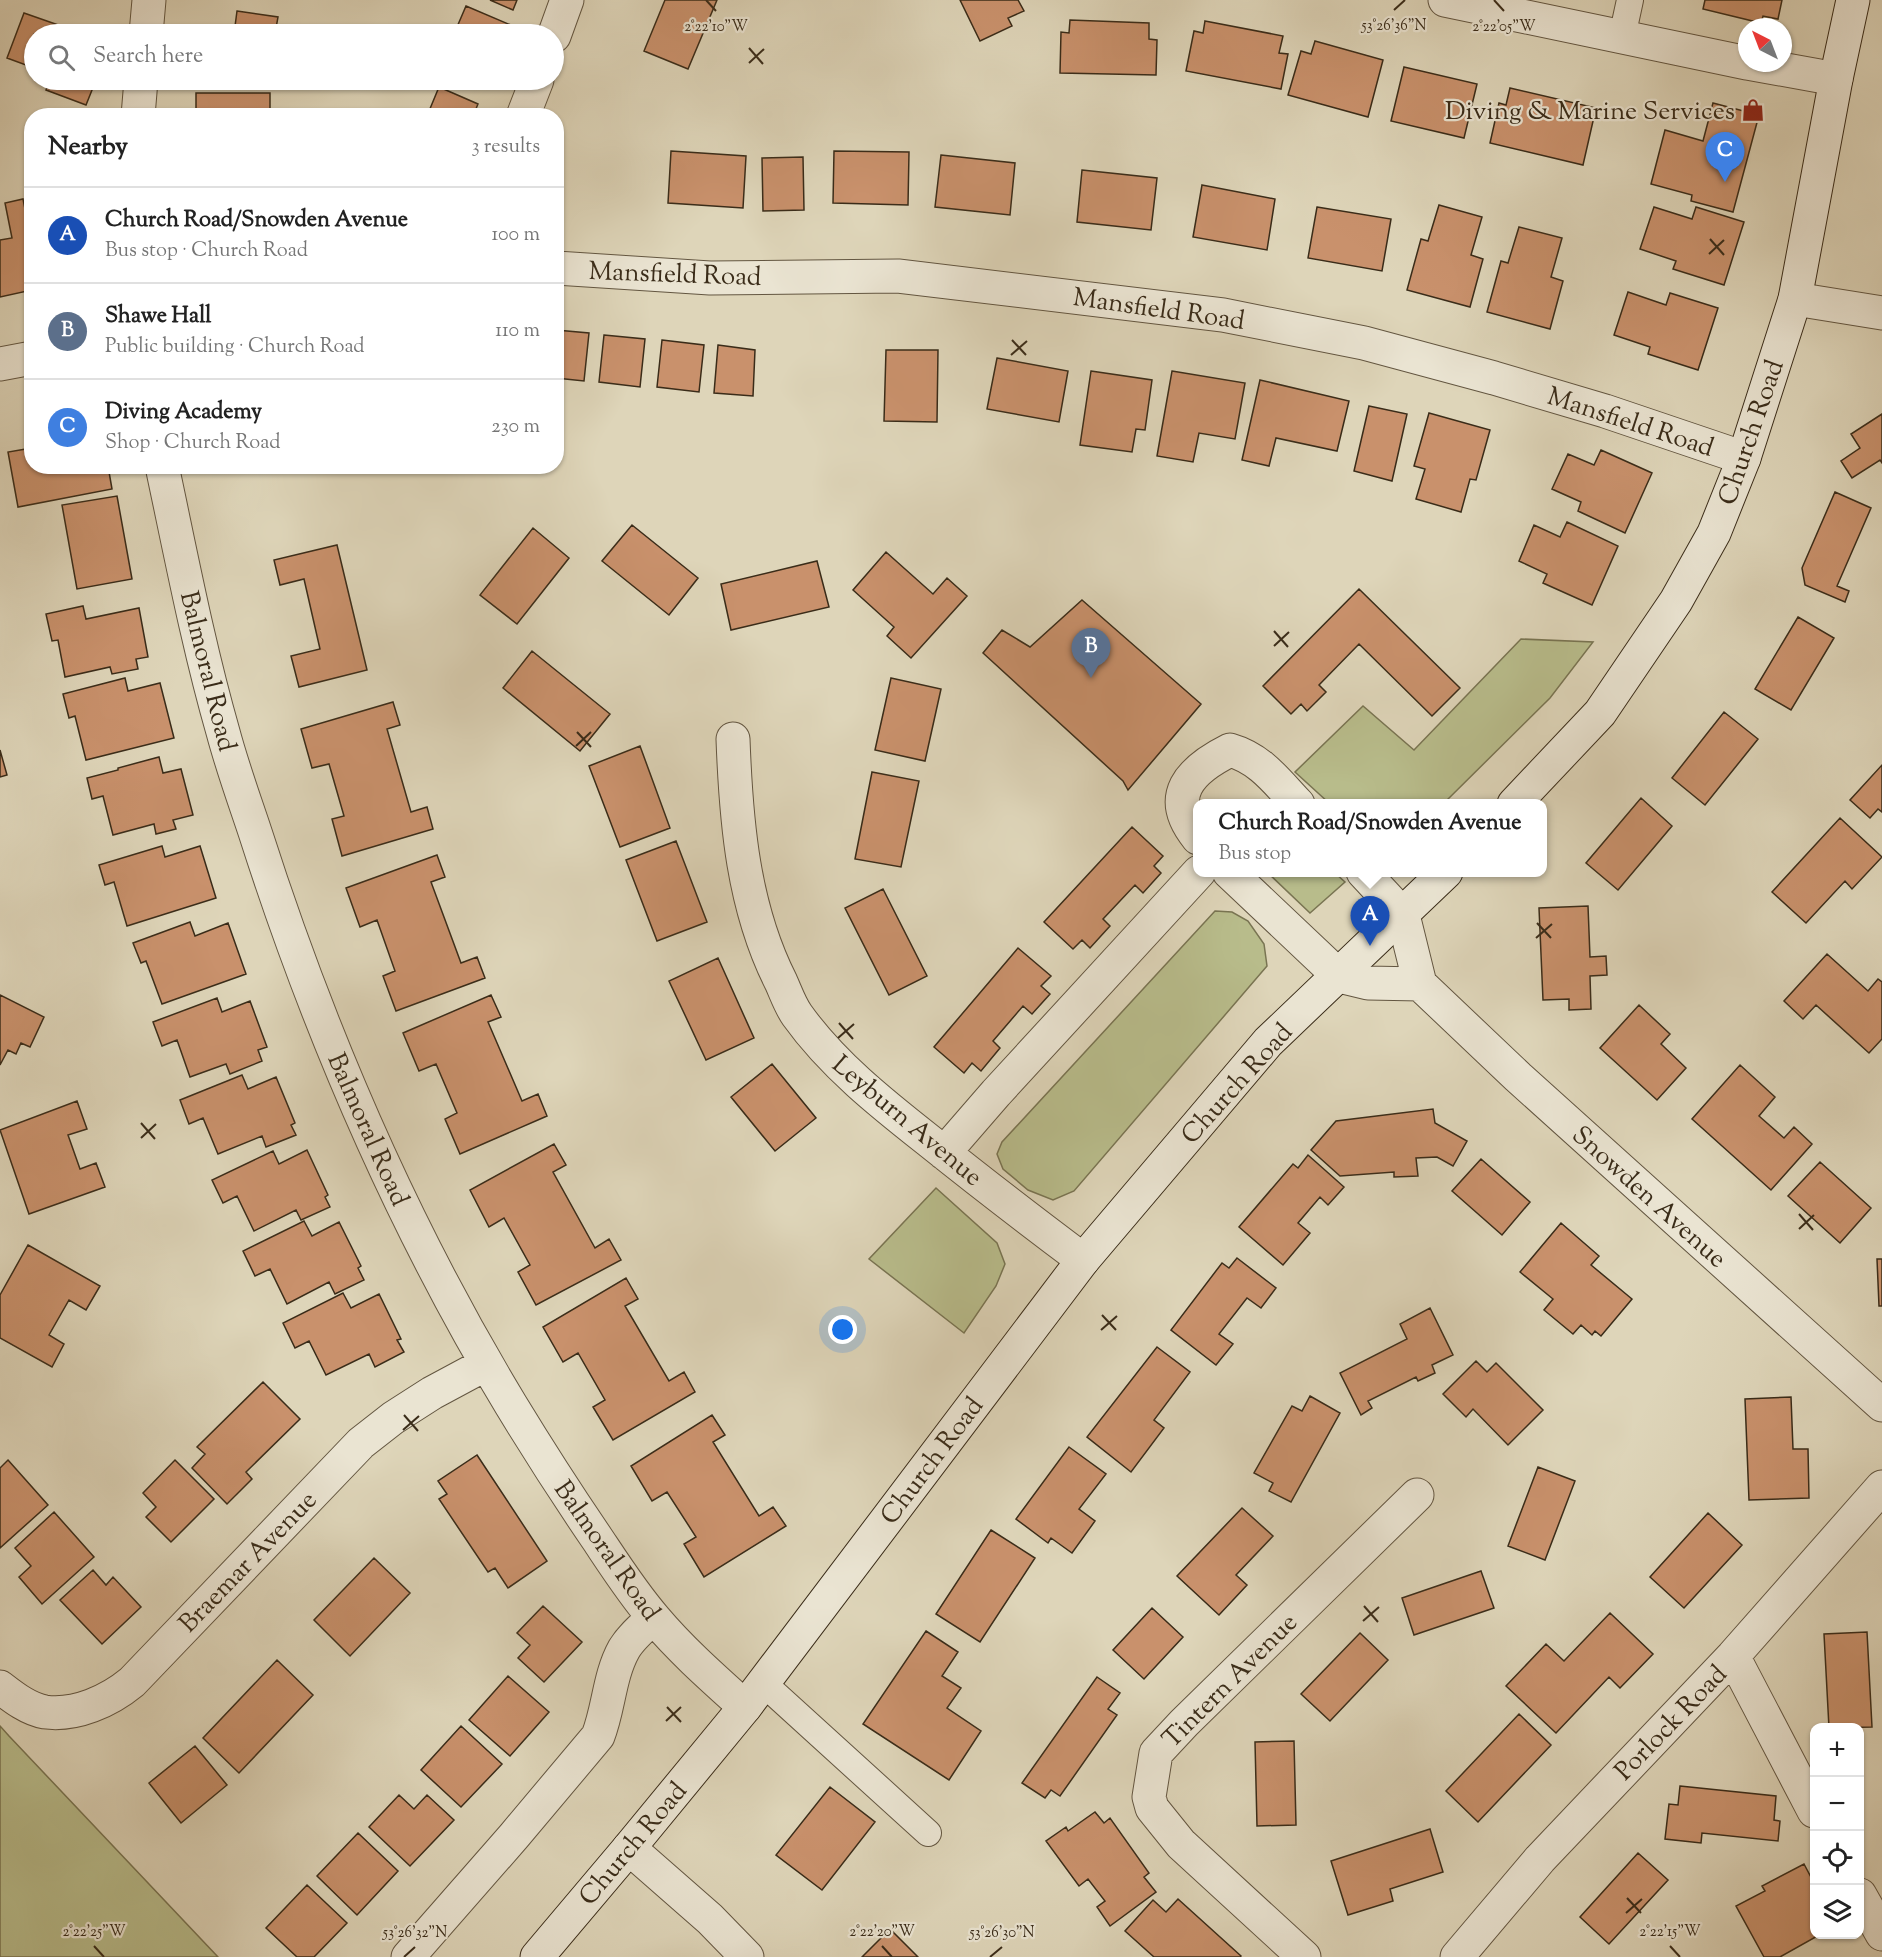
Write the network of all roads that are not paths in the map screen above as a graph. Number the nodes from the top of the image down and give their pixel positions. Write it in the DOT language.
graph roads {
  1 [pos="149,0"];
  2 [pos="567,0"];
  3 [pos="1445,0"];
  4 [pos="1630,0"];
  5 [pos="1853,0"];
  6 [pos="147,24"];
  7 [pos="558,24"];
  8 [pos="1622,37"];
  9 [pos="1738,61"];
  10 [pos="1792,71"];
  11 [pos="1836,79"];
  12 [pos="140,90"];
  13 [pos="533,90"];
  14 [pos="139,108"];
  15 [pos="526,108"];
  16 [pos="564,269"];
  17 [pos="1796,299"];
  18 [pos="1882,313"];
  19 [pos="24,360"];
  20 [pos="0,364"];
  21 [pos="1744,458"];
  22 [pos="164,474"];
  23 [pos="733,739"];
  24 [pos="1293,799"];
  25 [pos="1519,799"];
  26 [pos="1193,833"];
  27 [pos="1195,877"];
  28 [pos="1233,877"];
  29 [pos="1367,877"];
  30 [pos="1442,877"];
  31 [pos="1403,915"];
  32 [pos="1339,976"];
  33 [pos="1420,984"];
  34 [pos="944,1154"];
  35 [pos="1083,1260"];
  36 [pos="486,1364"];
  37 [pos="1882,1405"];
  38 [pos="1882,1487"];
  39 [pos="1417,1496"];
  40 [pos="654,1618"];
  41 [pos="1733,1656"];
  42 [pos="0,1687"];
  43 [pos="754,1695"];
  44 [pos="1810,1802"];
  45 [pos="928,1833"];
  46 [pos="629,1848"];
  47 [pos="1864,1902"];
  48 [pos="1882,1934"];
  49 [pos="408,1957"];
  50 [pos="537,1957"];
  51 [pos="747,1957"];
  52 [pos="1304,1957"];
  53 [pos="1457,1957"];
  1 -- 6 [label="street"];
  2 -- 7 [label="street"];
  3 -- 8 [label="street"];
  4 -- 8 [label="lane"];
  5 -- 11 [label="street, Church Road"];
  8 -- 9 [label="street"];
  10 -- 11 [label="street"];
  11 -- 17 [label="street, Church Road"];
  12 -- 14 [label="street"];
  13 -- 15 [label="street"];
  16 -- 21 [label="street, Mansfield Road"];
  17 -- 18 [label="street"];
  17 -- 21 [label="street, Church Road"];
  19 -- 20 [label="street"];
  21 -- 25 [label="street, Church Road"];
  22 -- 36 [label="street, Balmoral Road"];
  23 -- 34 [label="street, Leyburn Avenue"];
  24 -- 26 [label="street"];
  27 -- 34 [label="street"];
  28 -- 32 [label="street"];
  29 -- 31 [label="street"];
  30 -- 31 [label="street, Church Road"];
  31 -- 32 [label="street, Church Road"];
  31 -- 33 [label="street"];
  32 -- 33 [label="street"];
  32 -- 35 [label="street, Church Road"];
  33 -- 37 [label="street, Snowden Avenue"];
  34 -- 35 [label="street, Leyburn Avenue"];
  35 -- 43 [label="street, Church Road"];
  36 -- 40 [label="street, Balmoral Road"];
  36 -- 42 [label="street, Braemar Avenue"];
  38 -- 41 [label="street, Porlock Road"];
  39 -- 52 [label="street, Tintern Avenue"];
  40 -- 43 [label="street, Balmoral Road"];
  40 -- 49 [label="street"];
  41 -- 44 [label="street"];
  41 -- 53 [label="street, Porlock Road"];
  43 -- 45 [label="lane"];
  43 -- 46 [label="street, Church Road"];
  46 -- 50 [label="street, Church Road"];
  46 -- 51 [label="street"];
  47 -- 48 [label="street"];
}
